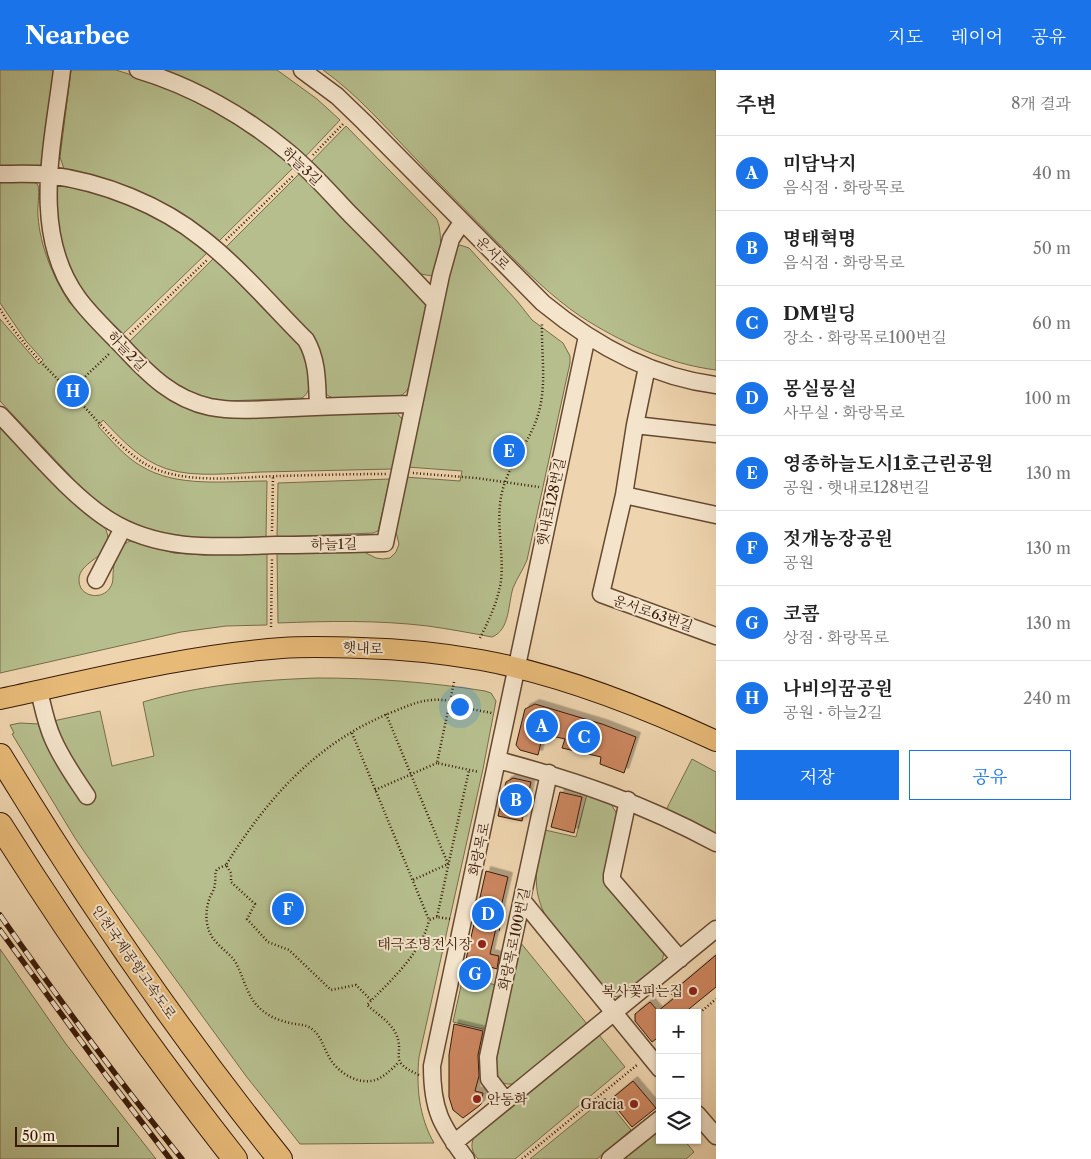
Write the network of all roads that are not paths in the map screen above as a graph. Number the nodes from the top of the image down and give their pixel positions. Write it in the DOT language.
graph roads {
  1 [pos="62,70"];
  2 [pos="138,70"];
  3 [pos="302,70"];
  4 [pos="0,174"];
  5 [pos="50,175"];
  6 [pos="462,222"];
  7 [pos="435,302"];
  8 [pos="587,336"];
  9 [pos="647,367"];
  10 [pos="716,385"];
  11 [pos="414,404"];
  12 [pos="318,407"];
  13 [pos="0,415"];
  14 [pos="635,425"];
  15 [pos="716,434"];
  16 [pos="624,495"];
  17 [pos="716,515"];
  18 [pos="123,528"];
  19 [pos="96,580"];
  20 [pos="716,636"];
  21 [pos="516,668"];
  22 [pos="39,691"];
  23 [pos="0,699"];
  24 [pos="716,741"];
  25 [pos="0,756"];
  26 [pos="498,760"];
  27 [pos="549,773"];
  28 [pos="87,796"];
  29 [pos="628,800"];
  30 [pos="0,825"];
  31 [pos="716,843"];
  32 [pos="522,900"];
  33 [pos="716,929"];
  34 [pos="680,959"];
  35 [pos="613,1013"];
  36 [pos="656,1064"];
  37 [pos="505,1100"];
  38 [pos="701,1119"];
  39 [pos="656,1122"];
  40 [pos="716,1136"];
  41 [pos="454,1143"];
  42 [pos="236,1159"];
  43 [pos="280,1159"];
  44 [pos="466,1159"];
  45 [pos="610,1159"];
  1 -- 5 [label="street, 하늘2길"];
  2 -- 7 [label="street, 하늘3길"];
  3 -- 6 [label="street, 운서로"];
  4 -- 5 [label="street"];
  5 -- 12 [label="street"];
  5 -- 12 [label="street, 하늘2길"];
  6 -- 7 [label="street, 하늘1길"];
  6 -- 8 [label="street, 운서로"];
  7 -- 11 [label="street, 하늘1길"];
  8 -- 9 [label="street, 운서로"];
  8 -- 21 [label="street, 햇내로128번길"];
  9 -- 10 [label="street, 운서로"];
  9 -- 14 [label="street, 운서로63번길"];
  11 -- 12 [label="street, 하늘2길"];
  11 -- 18 [label="street, 하늘1길"];
  13 -- 18 [label="street, 하늘1길"];
  14 -- 15 [label="street"];
  14 -- 16 [label="street, 운서로63번길"];
  16 -- 17 [label="street"];
  16 -- 20 [label="street, 운서로63번길"];
  18 -- 19 [label="street"];
  21 -- 22 [label="main road, 햇내로"];
  21 -- 24 [label="main road, 햇내로"];
  21 -- 26 [label="street, 화랑목로"];
  22 -- 23 [label="main road, 햇내로"];
  22 -- 28 [label="street"];
  25 -- 43 [label="highway, 인천국제공항고속도로"];
  26 -- 27 [label="street"];
  26 -- 41 [label="street, 화랑목로"];
  27 -- 29 [label="street"];
  27 -- 32 [label="street, 화랑목로100번길"];
  29 -- 31 [label="street"];
  29 -- 34 [label="street"];
  30 -- 42 [label="highway"];
  32 -- 35 [label="street"];
  32 -- 37 [label="street, 화랑목로100번길"];
  33 -- 34 [label="street"];
  34 -- 35 [label="street"];
  35 -- 36 [label="street"];
  35 -- 37 [label="street"];
  37 -- 41 [label="street"];
  38 -- 40 [label="street"];
  39 -- 45 [label="street"];
  41 -- 44 [label="street, 화랑목로"];
}
